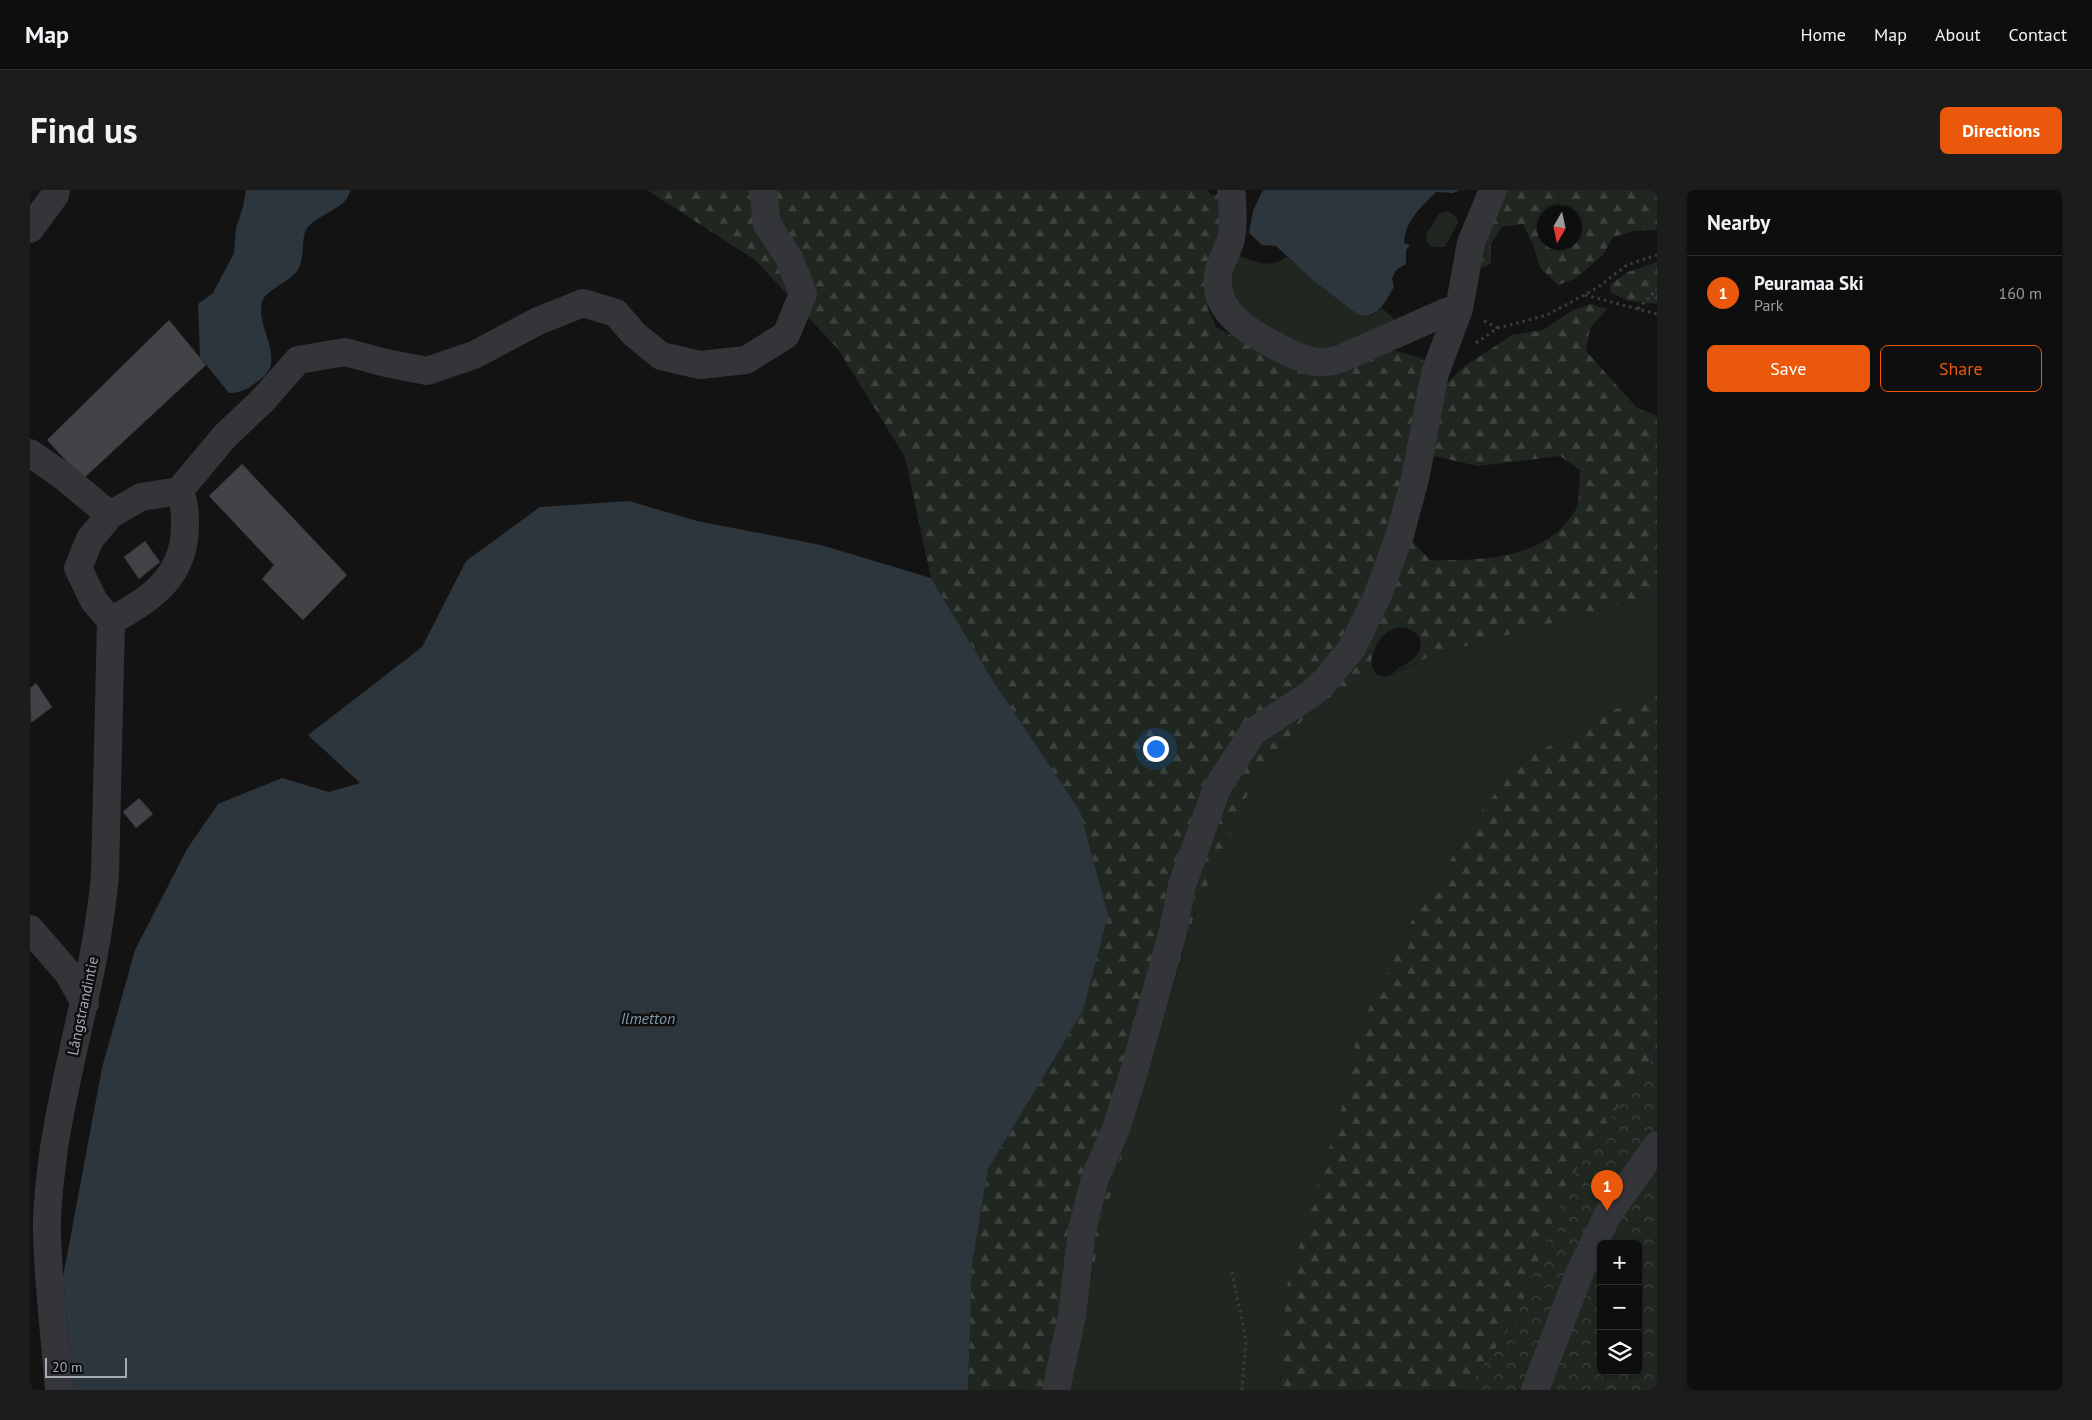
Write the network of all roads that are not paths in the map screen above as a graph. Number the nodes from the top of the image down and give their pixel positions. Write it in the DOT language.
graph roads {
  1 [pos="56,190"];
  2 [pos="763,190"];
  3 [pos="1230,190"];
  4 [pos="1493,190"];
  5 [pos="30,229"];
  6 [pos="1459,309"];
  7 [pos="30,453"];
  8 [pos="179,492"];
  9 [pos="110,515"];
  10 [pos="111,621"];
  11 [pos="30,929"];
  12 [pos="85,1003"];
  13 [pos="1657,1145"];
  14 [pos="59,1390"];
  15 [pos="1056,1390"];
  16 [pos="1535,1390"];
  1 -- 5 [label="street"];
  2 -- 8 [label="street"];
  3 -- 6 [label="street"];
  4 -- 6 [label="street"];
  6 -- 15 [label="street"];
  7 -- 9 [label="street"];
  8 -- 9 [label="street"];
  8 -- 10 [label="street"];
  9 -- 10 [label="street"];
  10 -- 12 [label="street, Långstrandintie"];
  11 -- 12 [label="street"];
  12 -- 14 [label="street, Långstrandintie"];
  13 -- 16 [label="street"];
}
